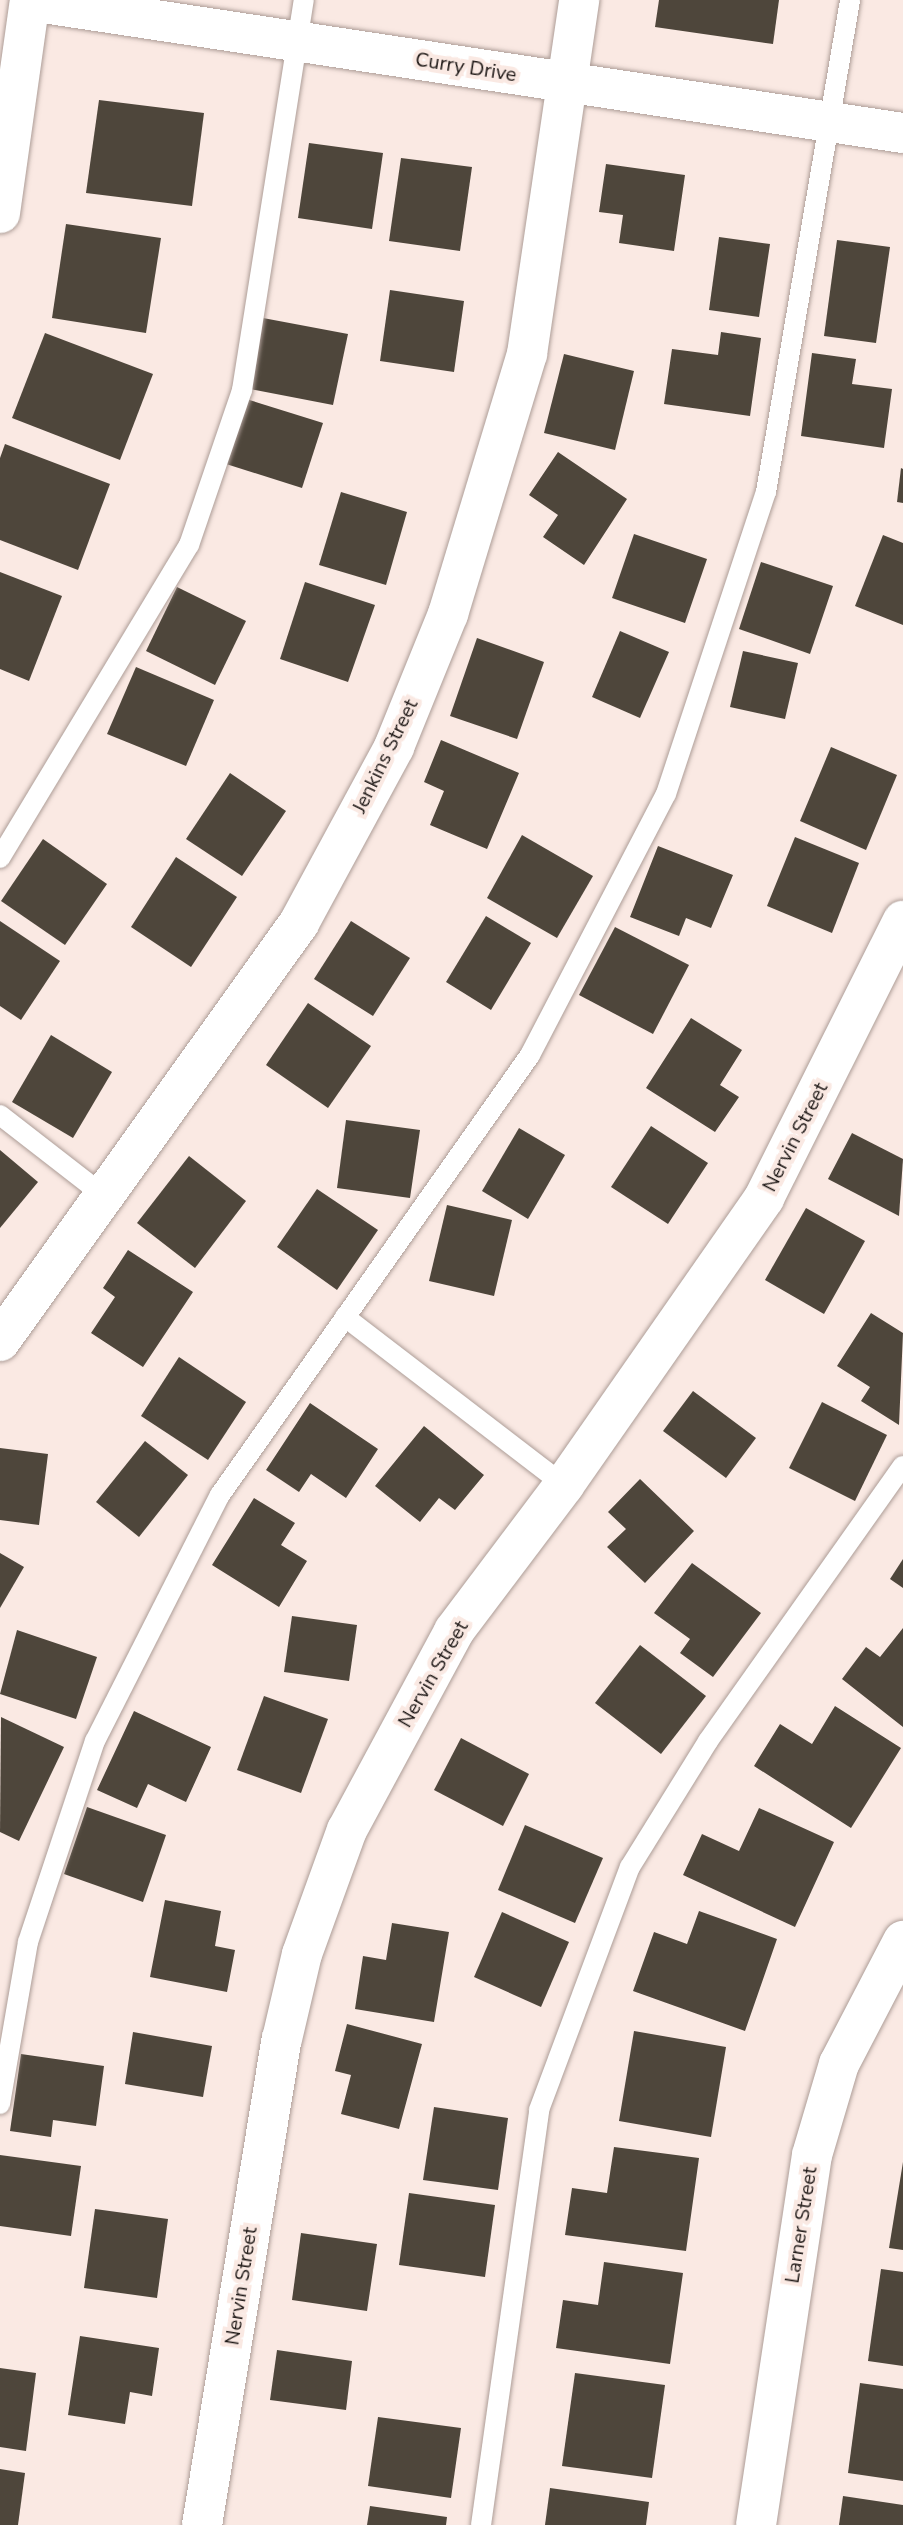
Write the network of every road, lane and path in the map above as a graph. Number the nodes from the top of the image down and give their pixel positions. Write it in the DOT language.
graph roads {
  1 [pos="304,0"];
  2 [pos="579,0"];
  3 [pos="850,0"];
  4 [pos="30,1"];
  5 [pos="298,42"];
  6 [pos="565,82"];
  7 [pos="830,122"];
  8 [pos="903,133"];
  9 [pos="0,213"];
  10 [pos="0,858"];
  11 [pos="903,921"];
  12 [pos="0,1115"];
  13 [pos="103,1195"];
  14 [pos="345,1317"];
  15 [pos="0,1341"];
  16 [pos="903,1466"];
  17 [pos="564,1485"];
  18 [pos="903,1941"];
  19 [pos="0,2104"];
  20 [pos="202,2525"];
  21 [pos="481,2525"];
  22 [pos="756,2525"];
  1 -- 5 [label="lane"];
  2 -- 6 [label="street, Jenkins Street"];
  3 -- 7 [label="lane"];
  4 -- 5 [label="street, Curry Drive"];
  4 -- 9 [label="street"];
  5 -- 6 [label="street, Curry Drive"];
  5 -- 10 [label="lane"];
  6 -- 7 [label="street, Curry Drive"];
  6 -- 13 [label="street, Jenkins Street"];
  7 -- 8 [label="street, Curry Drive"];
  7 -- 14 [label="lane"];
  11 -- 17 [label="street, Nervin Street"];
  12 -- 13 [label="lane"];
  13 -- 15 [label="street, Jenkins Street"];
  14 -- 17 [label="lane"];
  14 -- 19 [label="lane"];
  16 -- 21 [label="lane"];
  17 -- 20 [label="street, Nervin Street"];
  18 -- 22 [label="street, Larner Street"];
}
